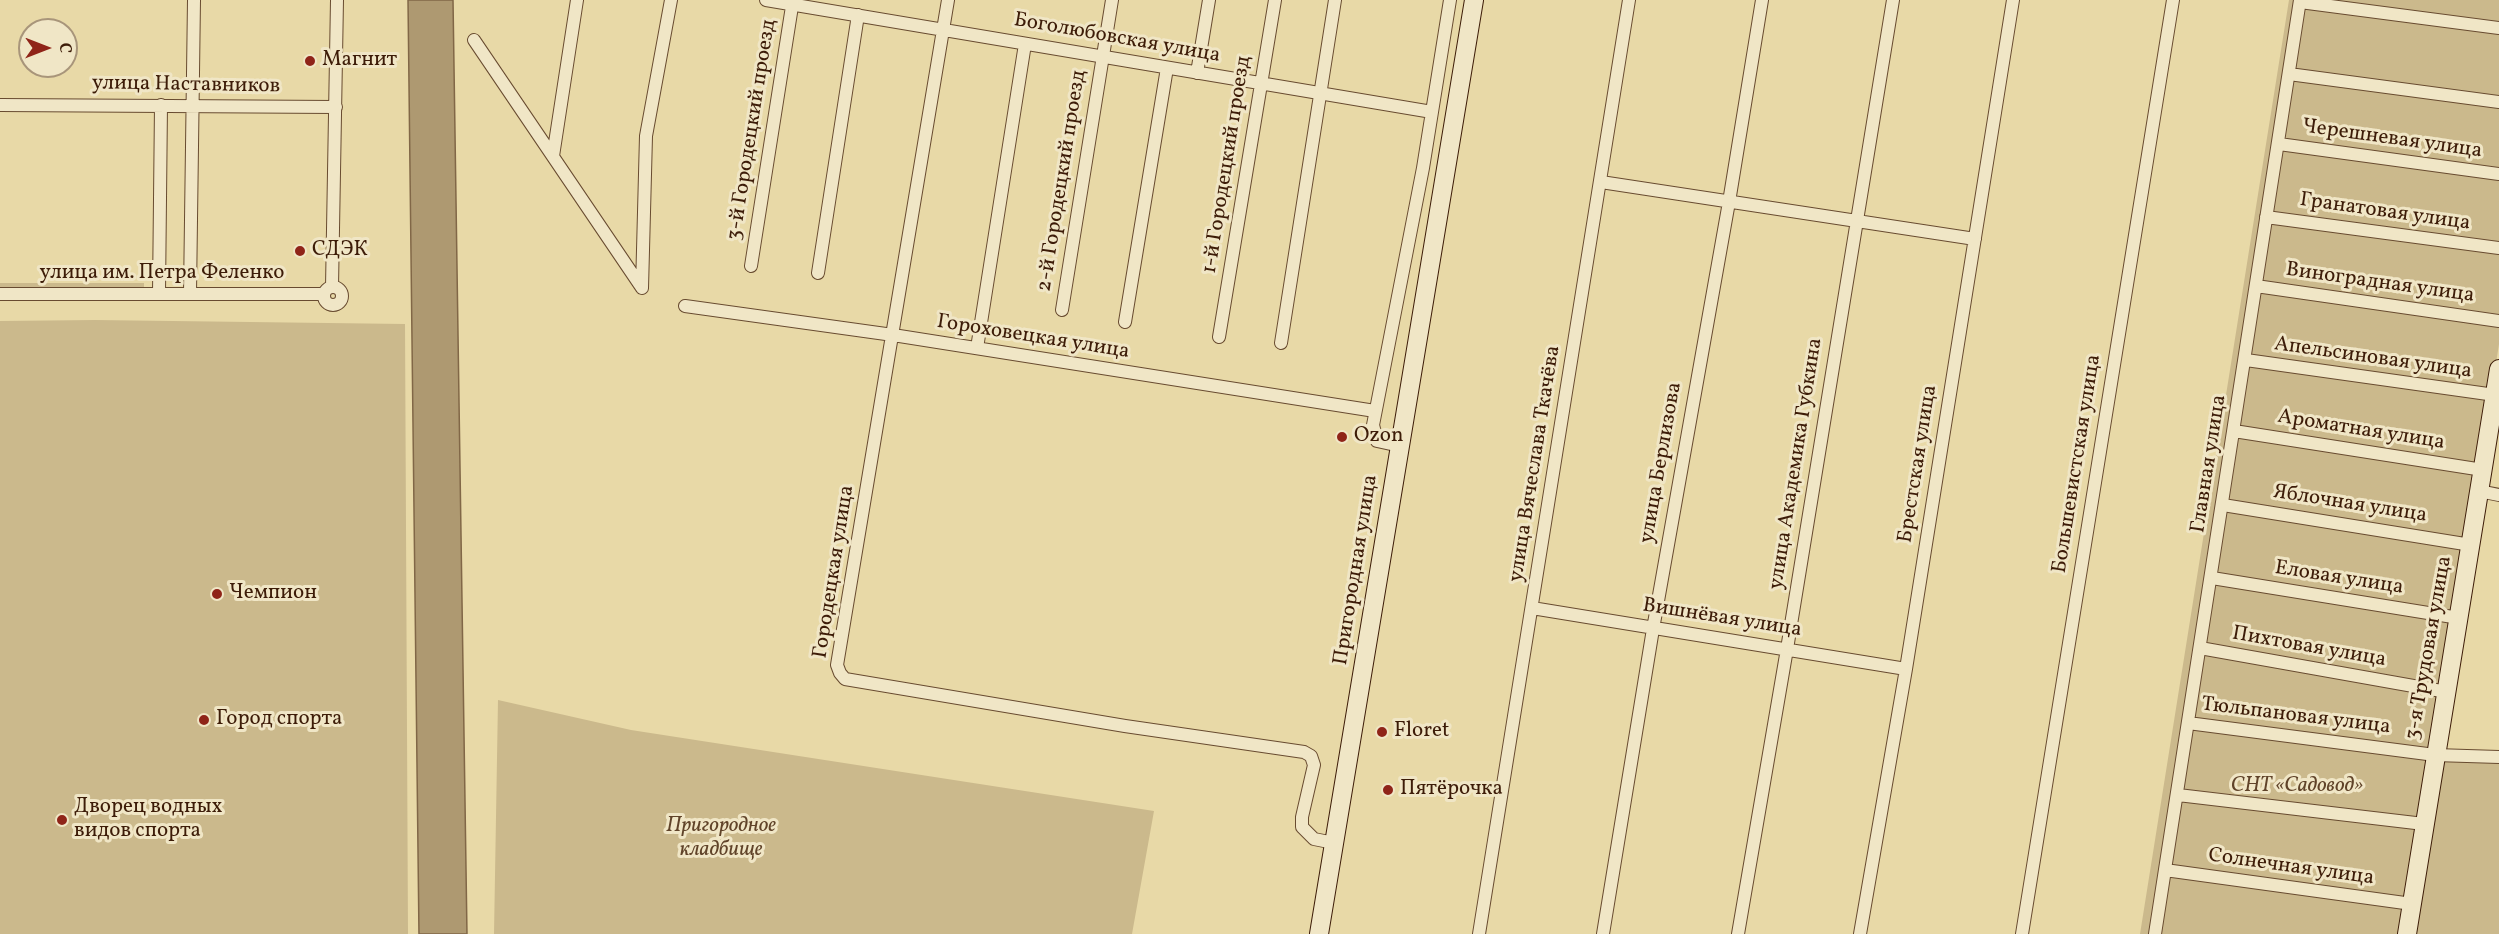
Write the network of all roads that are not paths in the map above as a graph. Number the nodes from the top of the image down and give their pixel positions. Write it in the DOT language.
graph roads {
  1 [pos="194,0"];
  2 [pos="337,0"];
  3 [pos="577,0"];
  4 [pos="671,0"];
  5 [pos="765,0"];
  6 [pos="948,0"];
  7 [pos="1112,0"];
  8 [pos="1209,0"];
  9 [pos="1275,0"];
  10 [pos="1335,0"];
  11 [pos="1450,0"];
  12 [pos="1474,0"];
  13 [pos="1629,0"];
  14 [pos="1762,0"];
  15 [pos="1893,0"];
  16 [pos="2013,0"];
  17 [pos="2173,0"];
  18 [pos="2300,1"];
  19 [pos="792,2"];
  20 [pos="858,15"];
  21 [pos="2499,28"];
  22 [pos="943,30"];
  23 [pos="474,40"];
  24 [pos="1025,44"];
  25 [pos="1102,57"];
  26 [pos="1167,68"];
  27 [pos="1197,73"];
  28 [pos="2289,74"];
  29 [pos="1262,84"];
  30 [pos="1319,93"];
  31 [pos="2499,102"];
  32 [pos="0,105"];
  33 [pos="161,105"];
  34 [pos="193,105"];
  35 [pos="336,107"];
  36 [pos="1432,112"];
  37 [pos="2279,144"];
  38 [pos="553,156"];
  39 [pos="1423,168"];
  40 [pos="1445,172"];
  41 [pos="2499,174"];
  42 [pos="1601,182"];
  43 [pos="1729,202"];
  44 [pos="2266,217"];
  45 [pos="1856,221"];
  46 [pos="1976,239"];
  47 [pos="2499,248"];
  48 [pos="751,266"];
  49 [pos="818,273"];
  50 [pos="2256,286"];
  51 [pos="159,293"];
  52 [pos="190,293"];
  53 [pos="0,294"];
  54 [pos="685,306"];
  55 [pos="1062,310"];
  56 [pos="2499,321"];
  57 [pos="1125,322"];
  58 [pos="893,335"];
  59 [pos="1219,337"];
  60 [pos="1281,343"];
  61 [pos="977,348"];
  62 [pos="2246,360"];
  63 [pos="2497,384"];
  64 [pos="1375,411"];
  65 [pos="2234,431"];
  66 [pos="1400,446"];
  67 [pos="2483,470"];
  68 [pos="2479,491"];
  69 [pos="2499,495"];
  70 [pos="2223,505"];
  71 [pos="2471,544"];
  72 [pos="2212,578"];
  73 [pos="1532,608"];
  74 [pos="2459,618"];
  75 [pos="1653,629"];
  76 [pos="2200,648"];
  77 [pos="1787,649"];
  78 [pos="1906,669"];
  79 [pos="2447,692"];
  80 [pos="2188,723"];
  81 [pos="2435,755"];
  82 [pos="2499,757"];
  83 [pos="2178,795"];
  84 [pos="2424,824"];
  85 [pos="1334,843"];
  86 [pos="2165,870"];
  87 [pos="2412,904"];
  88 [pos="1319,934"];
  89 [pos="1479,934"];
  90 [pos="1603,934"];
  91 [pos="1738,934"];
  92 [pos="1860,934"];
  93 [pos="2022,934"];
  94 [pos="2155,934"];
  95 [pos="2407,934"];
  1 -- 34 [label="street"];
  2 -- 35 [label="street"];
  3 -- 38 [label="street"];
  4 -- 38 [label="street"];
  5 -- 19 [label="street, Боголюбовская улица"];
  6 -- 22 [label="street, Городецкая улица"];
  7 -- 25 [label="street, 2-й Городецкий проезд"];
  8 -- 27 [label="street"];
  9 -- 29 [label="street, 1-й Городецкий проезд"];
  10 -- 30 [label="street"];
  11 -- 36 [label="street"];
  12 -- 40 [label="street, Пригородная улица"];
  13 -- 42 [label="street, улица Вячеслава Ткачёва"];
  14 -- 43 [label="street, улица Берлизова"];
  15 -- 45 [label="street, улица Академика Губкина"];
  16 -- 46 [label="street, Брестская улица"];
  17 -- 93 [label="street, Большевистская улица"];
  18 -- 21 [label="street"];
  18 -- 28 [label="street, Главная улица"];
  19 -- 20 [label="street, Боголюбовская улица"];
  19 -- 48 [label="street, 3-й Городецкий проезд"];
  20 -- 22 [label="street, Боголюбовская улица"];
  20 -- 49 [label="street"];
  22 -- 24 [label="street, Боголюбовская улица"];
  22 -- 58 [label="street, Городецкая улица"];
  23 -- 38 [label="street"];
  24 -- 25 [label="street, Боголюбовская улица"];
  24 -- 61 [label="street"];
  25 -- 26 [label="street, Боголюбовская улица"];
  25 -- 55 [label="street, 2-й Городецкий проезд"];
  26 -- 27 [label="street, Боголюбовская улица"];
  26 -- 57 [label="street"];
  27 -- 29 [label="street, Боголюбовская улица"];
  28 -- 31 [label="street"];
  28 -- 37 [label="street, Главная улица"];
  29 -- 30 [label="street, Боголюбовская улица"];
  29 -- 59 [label="street, 1-й Городецкий проезд"];
  30 -- 36 [label="street, Боголюбовская улица"];
  30 -- 60 [label="street"];
  32 -- 33 [label="street, улица Наставников"];
  33 -- 34 [label="street, улица Наставников"];
  33 -- 51 [label="street"];
  34 -- 35 [label="street, улица Наставников"];
  34 -- 52 [label="street"];
  35 -- 52 [label="street, улица им. Петра Феленко"];
  36 -- 39 [label="street"];
  37 -- 41 [label="street, Черешневая улица"];
  37 -- 44 [label="street, Главная улица"];
  39 -- 40 [label="street"];
  39 -- 64 [label="street"];
  40 -- 66 [label="street, Пригородная улица"];
  42 -- 43 [label="street"];
  42 -- 73 [label="street, улица Вячеслава Ткачёва"];
  43 -- 45 [label="street"];
  43 -- 75 [label="street, улица Берлизова"];
  44 -- 47 [label="street, Гранатовая улица"];
  44 -- 50 [label="street, Главная улица"];
  45 -- 46 [label="street"];
  45 -- 77 [label="street, улица Академика Губкина"];
  46 -- 78 [label="street, Брестская улица"];
  50 -- 56 [label="street, Виноградная улица"];
  50 -- 62 [label="street, Главная улица"];
  51 -- 52 [label="street, улица им. Петра Феленко"];
  51 -- 53 [label="street, улица им. Петра Феленко"];
  54 -- 58 [label="street, Гороховецкая улица"];
  58 -- 61 [label="street, Гороховецкая улица"];
  58 -- 85 [label="street, Городецкая улица"];
  61 -- 64 [label="street, Гороховецкая улица"];
  62 -- 63 [label="street, Апельсиновая улица"];
  62 -- 65 [label="street, Главная улица"];
  63 -- 67 [label="street, 3-я Трудовая улица"];
  64 -- 66 [label="street"];
  65 -- 67 [label="street, Ароматная улица"];
  65 -- 70 [label="street, Главная улица"];
  66 -- 85 [label="street, Пригородная улица"];
  67 -- 68 [label="street, 3-я Трудовая улица"];
  68 -- 69 [label="street"];
  68 -- 71 [label="street, 3-я Трудовая улица"];
  70 -- 71 [label="street, Яблочная улица"];
  70 -- 72 [label="street, Главная улица"];
  71 -- 74 [label="street, 3-я Трудовая улица"];
  72 -- 74 [label="street, Еловая улица"];
  72 -- 76 [label="street, Главная улица"];
  73 -- 75 [label="street, Вишнёвая улица"];
  73 -- 89 [label="street, улица Вячеслава Ткачёва"];
  74 -- 79 [label="street, 3-я Трудовая улица"];
  75 -- 77 [label="street, Вишнёвая улица"];
  75 -- 90 [label="street, улица Берлизова"];
  76 -- 79 [label="street, Пихтовая улица"];
  76 -- 80 [label="street, Главная улица"];
  77 -- 78 [label="street, Вишнёвая улица"];
  77 -- 91 [label="street, улица Академика Губкина"];
  78 -- 92 [label="street, Брестская улица"];
  79 -- 81 [label="street, 3-я Трудовая улица"];
  80 -- 81 [label="street, Тюльпановая улица"];
  80 -- 83 [label="street, Главная улица"];
  81 -- 82 [label="street, Тюльпановая улица"];
  81 -- 84 [label="street, 3-я Трудовая улица"];
  83 -- 84 [label="street"];
  83 -- 86 [label="street, Главная улица"];
  84 -- 87 [label="street, 3-я Трудовая улица"];
  85 -- 88 [label="street, Пригородная улица"];
  86 -- 87 [label="street, Солнечная улица"];
  86 -- 94 [label="street, Главная улица"];
  87 -- 95 [label="street, 3-я Трудовая улица"];
}
